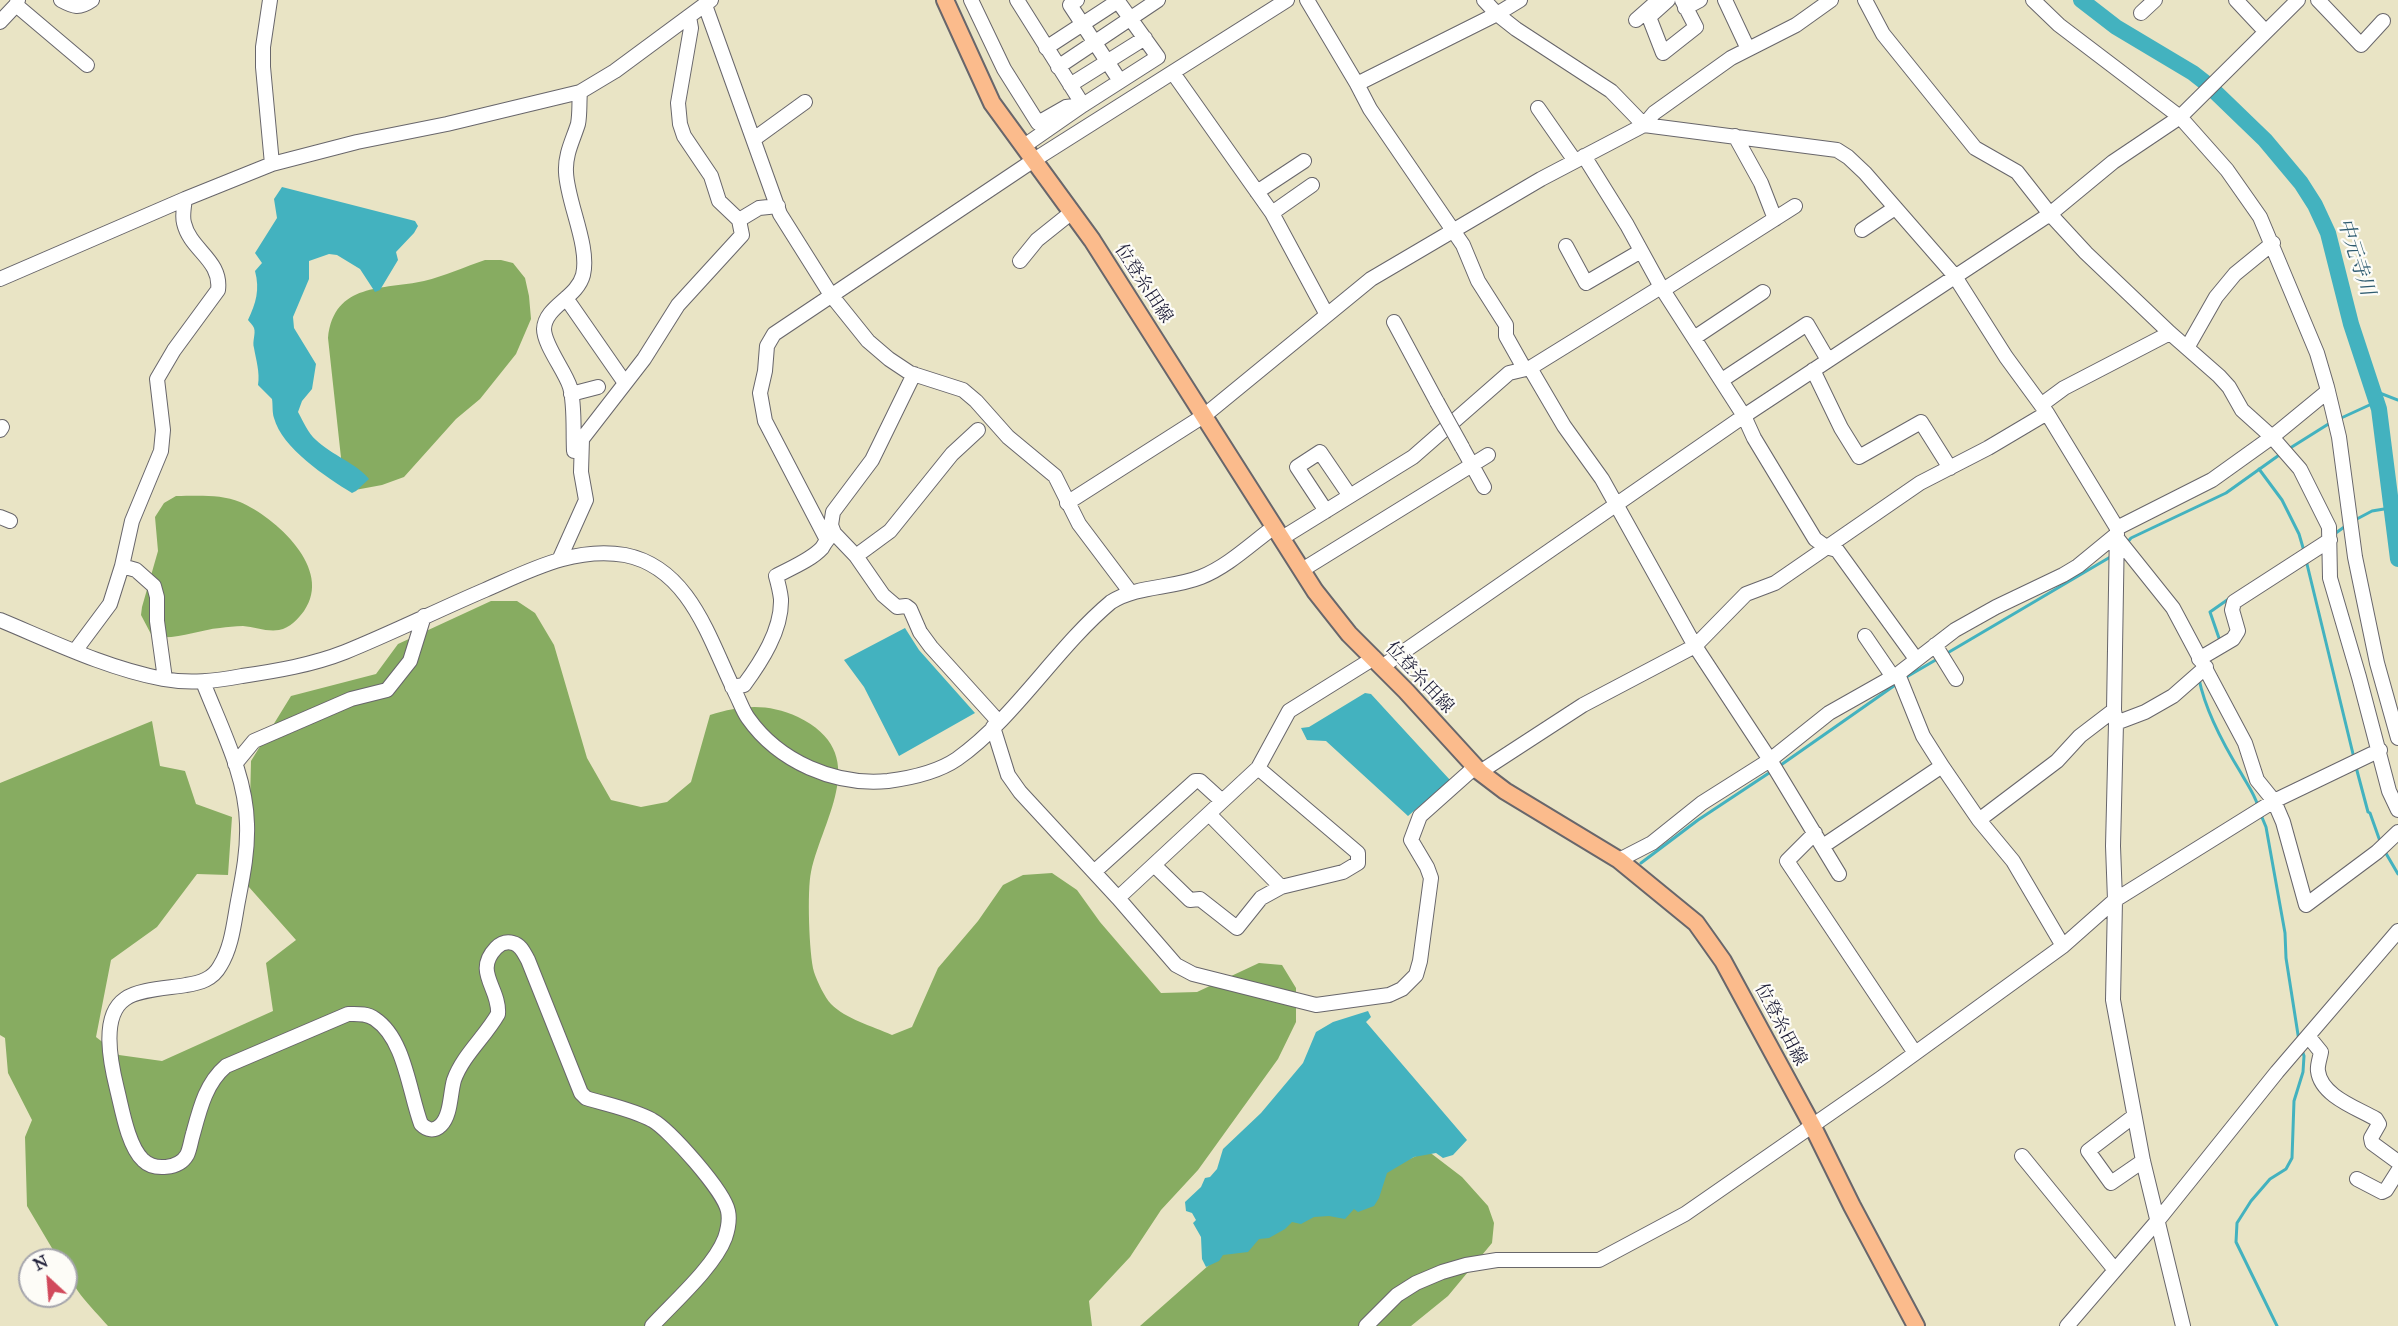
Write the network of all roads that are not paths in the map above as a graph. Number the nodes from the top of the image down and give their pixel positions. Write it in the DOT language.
graph roads {
  1 [pos="61,0"];
  2 [pos="92,0"];
  3 [pos="270,0"];
  4 [pos="945,0"];
  5 [pos="971,0"];
  6 [pos="1017,0"];
  7 [pos="1077,0"];
  8 [pos="1118,0"];
  9 [pos="1158,0"];
  10 [pos="1287,0"];
  11 [pos="1307,0"];
  12 [pos="1484,0"];
  13 [pos="1520,0"];
  14 [pos="1660,0"];
  15 [pos="1668,0"];
  16 [pos="1700,0"];
  17 [pos="1725,0"];
  18 [pos="1831,0"];
  19 [pos="1865,0"];
  20 [pos="2033,0"];
  21 [pos="2155,0"];
  22 [pos="2236,0"];
  23 [pos="2298,0"];
  24 [pos="2318,0"];
  25 [pos="708,2"];
  26 [pos="17,3"];
  27 [pos="1684,4"];
  28 [pos="2141,13"];
  29 [pos="1497,14"];
  30 [pos="689,17"];
  31 [pos="1131,18"];
  32 [pos="1636,20"];
  33 [pos="2383,21"];
  34 [pos="0,22"];
  35 [pos="1082,24"];
  36 [pos="2265,31"];
  37 [pos="1145,38"];
  38 [pos="1094,42"];
  39 [pos="1046,48"];
  40 [pos="1748,49"];
  41 [pos="1107,62"];
  42 [pos="87,65"];
  43 [pos="1058,67"];
  44 [pos="1173,73"];
  45 [pos="1120,81"];
  46 [pos="1358,84"];
  47 [pos="1070,85"];
  48 [pos="580,92"];
  49 [pos="805,102"];
  50 [pos="1083,105"];
  51 [pos="1538,108"];
  52 [pos="2184,114"];
  53 [pos="1644,126"];
  54 [pos="1736,136"];
  55 [pos="754,140"];
  56 [pos="1024,146"];
  57 [pos="1579,158"];
  58 [pos="1034,160"];
  59 [pos="1304,161"];
  60 [pos="272,164"];
  61 [pos="1312,185"];
  62 [pos="1257,192"];
  63 [pos="185,199"];
  64 [pos="778,206"];
  65 [pos="1795,206"];
  66 [pos="1895,208"];
  67 [pos="1072,212"];
  68 [pos="1272,213"];
  69 [pos="2050,214"];
  70 [pos="1775,219"];
  71 [pos="739,220"];
  72 [pos="1454,229"];
  73 [pos="1862,230"];
  74 [pos="2273,243"];
  75 [pos="1566,246"];
  76 [pos="1641,251"];
  77 [pos="1020,261"];
  78 [pos="1954,275"];
  79 [pos="0,279"];
  80 [pos="1662,288"];
  81 [pos="1763,292"];
  82 [pos="831,295"];
  83 [pos="566,298"];
  84 [pos="1327,315"];
  85 [pos="1394,322"];
  86 [pos="2170,333"];
  87 [pos="1694,338"];
  88 [pos="2187,348"];
  89 [pos="1828,360"];
  90 [pos="1527,368"];
  91 [pos="1813,370"];
  92 [pos="914,374"];
  93 [pos="1722,380"];
  94 [pos="626,383"];
  95 [pos="598,387"];
  96 [pos="2328,391"];
  97 [pos="571,394"];
  98 [pos="2044,409"];
  99 [pos="1205,416"];
  100 [pos="1744,416"];
  101 [pos="978,430"];
  102 [pos="2272,437"];
  103 [pos="1488,455"];
  104 [pos="1472,465"];
  105 [pos="1950,468"];
  106 [pos="581,472"];
  107 [pos="1484,487"];
  108 [pos="1350,496"];
  109 [pos="1067,503"];
  110 [pos="1617,505"];
  111 [pos="1326,511"];
  112 [pos="1278,532"];
  113 [pos="2117,533"];
  114 [pos="830,536"];
  115 [pos="2330,540"];
  116 [pos="1826,547"];
  117 [pos="856,556"];
  118 [pos="560,558"];
  119 [pos="122,566"];
  120 [pos="1302,570"];
  121 [pos="1131,593"];
  122 [pos="424,616"];
  123 [pos="0,620"];
  124 [pos="1865,636"];
  125 [pos="1935,645"];
  126 [pos="1695,646"];
  127 [pos="75,651"];
  128 [pos="1916,659"];
  129 [pos="1378,662"];
  130 [pos="2202,663"];
  131 [pos="1895,675"];
  132 [pos="165,679"];
  133 [pos="1956,679"];
  134 [pos="203,682"];
  135 [pos="732,687"];
  136 [pos="2115,717"];
  137 [pos="995,724"];
  138 [pos="2398,738"];
  139 [pos="2380,750"];
  140 [pos="1770,760"];
  141 [pos="235,764"];
  142 [pos="1942,766"];
  143 [pos="1258,768"];
  144 [pos="1478,770"];
  145 [pos="1222,801"];
  146 [pos="2274,801"];
  147 [pos="2398,810"];
  148 [pos="1209,814"];
  149 [pos="1979,820"];
  150 [pos="2398,832"];
  151 [pos="1815,834"];
  152 [pos="1823,846"];
  153 [pos="1619,860"];
  154 [pos="1154,865"];
  155 [pos="1094,872"];
  156 [pos="1839,874"];
  157 [pos="1281,887"];
  158 [pos="1118,898"];
  159 [pos="2115,900"];
  160 [pos="2398,931"];
  161 [pos="2063,946"];
  162 [pos="2308,1036"];
  163 [pos="1915,1053"];
  164 [pos="2134,1116"];
  165 [pos="1812,1125"];
  166 [pos="2022,1156"];
  167 [pos="2143,1161"];
  168 [pos="2398,1162"];
  169 [pos="2398,1171"];
  170 [pos="2356,1179"];
  171 [pos="2159,1220"];
  172 [pos="2115,1270"];
  173 [pos="652,1326"];
  174 [pos="1366,1326"];
  175 [pos="1916,1326"];
  176 [pos="2067,1326"];
  177 [pos="2183,1326"];
  1 -- 2 [label="street"];
  3 -- 60 [label="street"];
  4 -- 56 [label="main road, 位登糸田線"];
  5 -- 50 [label="street"];
  6 -- 39 [label="street"];
  7 -- 35 [label="street"];
  8 -- 31 [label="street"];
  8 -- 35 [label="street"];
  9 -- 31 [label="street"];
  10 -- 44 [label="street"];
  11 -- 46 [label="street"];
  12 -- 29 [label="street"];
  13 -- 29 [label="street"];
  14 -- 32 [label="street"];
  15 -- 27 [label="street"];
  16 -- 27 [label="street"];
  17 -- 40 [label="street"];
  18 -- 40 [label="street"];
  19 -- 69 [label="street"];
  20 -- 52 [label="street"];
  21 -- 28 [label="street"];
  22 -- 36 [label="street"];
  23 -- 36 [label="street"];
  24 -- 33 [label="street"];
  25 -- 30 [label="street"];
  25 -- 55 [label="street"];
  26 -- 34 [label="street"];
  26 -- 42 [label="street"];
  29 -- 46 [label="street"];
  29 -- 53 [label="street"];
  30 -- 48 [label="street"];
  30 -- 71 [label="street"];
  31 -- 37 [label="street"];
  31 -- 38 [label="street"];
  35 -- 38 [label="street"];
  35 -- 39 [label="street"];
  36 -- 52 [label="street"];
  37 -- 41 [label="street"];
  37 -- 45 [label="street"];
  38 -- 41 [label="street"];
  38 -- 43 [label="street"];
  39 -- 43 [label="street"];
  40 -- 53 [label="street"];
  41 -- 45 [label="street"];
  41 -- 47 [label="street"];
  43 -- 47 [label="street"];
  44 -- 58 [label="street"];
  44 -- 62 [label="street"];
  45 -- 50 [label="street"];
  46 -- 72 [label="street"];
  47 -- 50 [label="street"];
  48 -- 60 [label="street"];
  48 -- 83 [label="street"];
  49 -- 55 [label="street"];
  50 -- 56 [label="street"];
  51 -- 57 [label="street"];
  52 -- 69 [label="street"];
  52 -- 74 [label="street"];
  53 -- 54 [label="street"];
  53 -- 57 [label="street"];
  54 -- 66 [label="street"];
  54 -- 70 [label="street"];
  55 -- 64 [label="street"];
  56 -- 58 [label="main road, 位登糸田線"];
  57 -- 72 [label="street"];
  57 -- 76 [label="street"];
  58 -- 67 [label="main road, 位登糸田線"];
  58 -- 82 [label="street"];
  59 -- 62 [label="street"];
  60 -- 63 [label="street"];
  61 -- 68 [label="street"];
  62 -- 68 [label="street"];
  63 -- 79 [label="street"];
  63 -- 119 [label="street"];
  64 -- 71 [label="street"];
  64 -- 82 [label="street"];
  65 -- 70 [label="street"];
  66 -- 73 [label="street"];
  66 -- 78 [label="street"];
  67 -- 77 [label="street"];
  67 -- 99 [label="main road, 位登糸田線"];
  68 -- 84 [label="street"];
  69 -- 78 [label="street"];
  69 -- 86 [label="street"];
  70 -- 80 [label="street"];
  71 -- 94 [label="street"];
  72 -- 84 [label="street"];
  72 -- 90 [label="street"];
  74 -- 88 [label="street"];
  74 -- 96 [label="street"];
  75 -- 76 [label="street"];
  76 -- 80 [label="street"];
  78 -- 89 [label="street"];
  78 -- 98 [label="street"];
  80 -- 87 [label="street"];
  80 -- 90 [label="street"];
  81 -- 87 [label="street"];
  82 -- 92 [label="street"];
  82 -- 114 [label="street"];
  83 -- 94 [label="street"];
  83 -- 97 [label="street"];
  84 -- 99 [label="street"];
  85 -- 104 [label="street, bridge"];
  86 -- 88 [label="street"];
  86 -- 98 [label="street"];
  87 -- 93 [label="street"];
  88 -- 102 [label="street"];
  89 -- 91 [label="street"];
  89 -- 93 [label="street"];
  90 -- 108 [label="street"];
  90 -- 110 [label="street"];
  91 -- 100 [label="street"];
  91 -- 105 [label="street"];
  92 -- 109 [label="street"];
  92 -- 114 [label="street"];
  93 -- 100 [label="street"];
  94 -- 106 [label="street"];
  95 -- 97 [label="street"];
  96 -- 102 [label="street"];
  96 -- 138 [label="street"];
  97 -- 106 [label="street"];
  98 -- 105 [label="street"];
  98 -- 113 [label="street"];
  99 -- 109 [label="street"];
  99 -- 112 [label="main road, 位登糸田線"];
  100 -- 110 [label="street"];
  100 -- 116 [label="street"];
  101 -- 117 [label="street"];
  102 -- 113 [label="street"];
  102 -- 115 [label="street"];
  103 -- 104 [label="street"];
  104 -- 107 [label="street"];
  104 -- 120 [label="street"];
  105 -- 116 [label="street"];
  106 -- 118 [label="street"];
  108 -- 111 [label="street"];
  108 -- 111 [label="street"];
  109 -- 121 [label="street"];
  110 -- 126 [label="street"];
  110 -- 129 [label="street"];
  111 -- 112 [label="street"];
  112 -- 120 [label="main road, 位登糸田線"];
  112 -- 121 [label="street"];
  113 -- 125 [label="street"];
  113 -- 130 [label="street"];
  113 -- 136 [label="street"];
  114 -- 117 [label="street"];
  114 -- 135 [label="street"];
  115 -- 130 [label="street"];
  115 -- 139 [label="street"];
  116 -- 126 [label="street"];
  116 -- 128 [label="street"];
  117 -- 137 [label="street"];
  118 -- 122 [label="street"];
  118 -- 135 [label="street"];
  119 -- 127 [label="street"];
  119 -- 132 [label="street"];
  120 -- 129 [label="main road, 位登糸田線"];
  121 -- 137 [label="street"];
  122 -- 134 [label="street"];
  122 -- 141 [label="street"];
  123 -- 127 [label="street"];
  124 -- 131 [label="street"];
  125 -- 128 [label="street"];
  125 -- 133 [label="street"];
  126 -- 140 [label="street"];
  126 -- 144 [label="street"];
  127 -- 132 [label="street"];
  128 -- 131 [label="street"];
  129 -- 143 [label="street"];
  129 -- 144 [label="main road, 位登糸田線"];
  130 -- 136 [label="street"];
  130 -- 146 [label="street"];
  131 -- 140 [label="street"];
  131 -- 142 [label="street"];
  132 -- 134 [label="street"];
  134 -- 141 [label="street"];
  135 -- 137 [label="street"];
  136 -- 149 [label="street"];
  136 -- 159 [label="street"];
  137 -- 155 [label="street"];
  139 -- 146 [label="street"];
  139 -- 147 [label="street"];
  140 -- 151 [label="street"];
  140 -- 153 [label="street"];
  141 -- 173 [label="street"];
  142 -- 149 [label="street"];
  142 -- 152 [label="street"];
  143 -- 145 [label="street"];
  143 -- 157 [label="street"];
  144 -- 153 [label="main road, 位登糸田線"];
  144 -- 158 [label="street"];
  145 -- 148 [label="street"];
  145 -- 155 [label="street"];
  146 -- 150 [label="street"];
  146 -- 159 [label="street"];
  148 -- 154 [label="street"];
  148 -- 157 [label="street"];
  149 -- 161 [label="street"];
  151 -- 152 [label="street"];
  151 -- 163 [label="street"];
  152 -- 156 [label="street"];
  153 -- 165 [label="main road, 位登糸田線"];
  154 -- 157 [label="street"];
  154 -- 158 [label="street"];
  155 -- 158 [label="street"];
  159 -- 161 [label="street"];
  159 -- 164 [label="street"];
  160 -- 162 [label="street"];
  161 -- 163 [label="street"];
  162 -- 168 [label="street"];
  162 -- 171 [label="street"];
  163 -- 165 [label="street"];
  164 -- 167 [label="street"];
  164 -- 167 [label="street"];
  165 -- 174 [label="street"];
  165 -- 175 [label="main road, 位登糸田線"];
  166 -- 172 [label="street"];
  167 -- 171 [label="street"];
  169 -- 170 [label="street"];
  171 -- 172 [label="street"];
  171 -- 177 [label="street"];
  172 -- 176 [label="street"];
}
